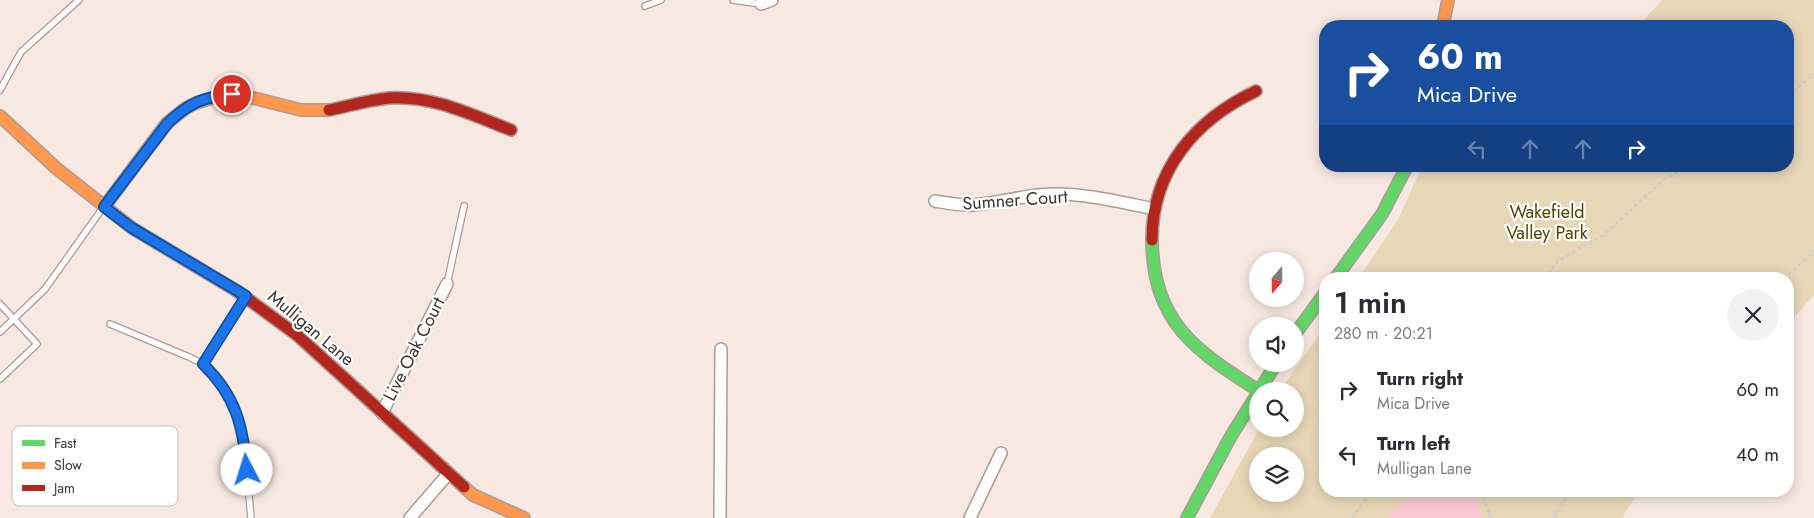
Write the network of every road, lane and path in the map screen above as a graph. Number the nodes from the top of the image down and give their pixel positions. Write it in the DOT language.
graph roads {
  1 [pos="79,0"];
  2 [pos="661,0"];
  3 [pos="733,0"];
  4 [pos="1448,0"];
  5 [pos="767,2"];
  6 [pos="645,6"];
  7 [pos="1444,20"];
  8 [pos="1814,74"];
  9 [pos="0,90"];
  10 [pos="1256,91"];
  11 [pos="1794,91"];
  12 [pos="0,116"];
  13 [pos="511,130"];
  14 [pos="1404,172"];
  15 [pos="1678,172"];
  16 [pos="935,201"];
  17 [pos="464,206"];
  18 [pos="104,207"];
  19 [pos="1154,209"];
  20 [pos="1814,251"];
  21 [pos="1340,272"];
  22 [pos="1549,272"];
  23 [pos="1792,272"];
  24 [pos="447,284"];
  25 [pos="246,296"];
  26 [pos="1319,301"];
  27 [pos="0,304"];
  28 [pos="14,320"];
  29 [pos="1304,322"];
  30 [pos="110,324"];
  31 [pos="0,332"];
  32 [pos="721,349"];
  33 [pos="203,364"];
  34 [pos="0,380"];
  35 [pos="1249,386"];
  36 [pos="1249,406"];
  37 [pos="382,413"];
  38 [pos="1001,453"];
  39 [pos="448,474"];
  40 [pos="1368,497"];
  41 [pos="1482,497"];
  42 [pos="1566,497"];
  43 [pos="251,518"];
  44 [pos="410,518"];
  45 [pos="524,518"];
  46 [pos="720,518"];
  47 [pos="970,518"];
  48 [pos="1187,518"];
  49 [pos="1352,518"];
  50 [pos="1491,518"];
  51 [pos="1554,518"];
  1 -- 9 [label="lane"];
  2 -- 6 [label="lane"];
  3 -- 5 [label="lane"];
  4 -- 7 [label="street"];
  8 -- 11 [label="path"];
  10 -- 19 [label="street"];
  12 -- 18 [label="street, Mulligan Lane"];
  13 -- 18 [label="street"];
  14 -- 21 [label="street"];
  15 -- 22 [label="path"];
  16 -- 19 [label="street, Sumner Court"];
  17 -- 24 [label="lane"];
  18 -- 25 [label="street, Mulligan Lane"];
  18 -- 28 [label="lane"];
  19 -- 35 [label="street"];
  20 -- 23 [label="path"];
  24 -- 37 [label="street, Live Oak Court"];
  25 -- 33 [label="lane"];
  25 -- 37 [label="street, Mulligan Lane"];
  26 -- 29 [label="street"];
  27 -- 28 [label="lane"];
  28 -- 31 [label="lane"];
  28 -- 34 [label="lane"];
  30 -- 33 [label="lane"];
  32 -- 46 [label="street"];
  33 -- 43 [label="lane"];
  36 -- 48 [label="street"];
  37 -- 39 [label="street, Mulligan Lane"];
  38 -- 47 [label="street"];
  39 -- 44 [label="street"];
  39 -- 45 [label="street, Mulligan Lane"];
  40 -- 49 [label="path"];
  41 -- 50 [label="path"];
  42 -- 51 [label="path"];
}
